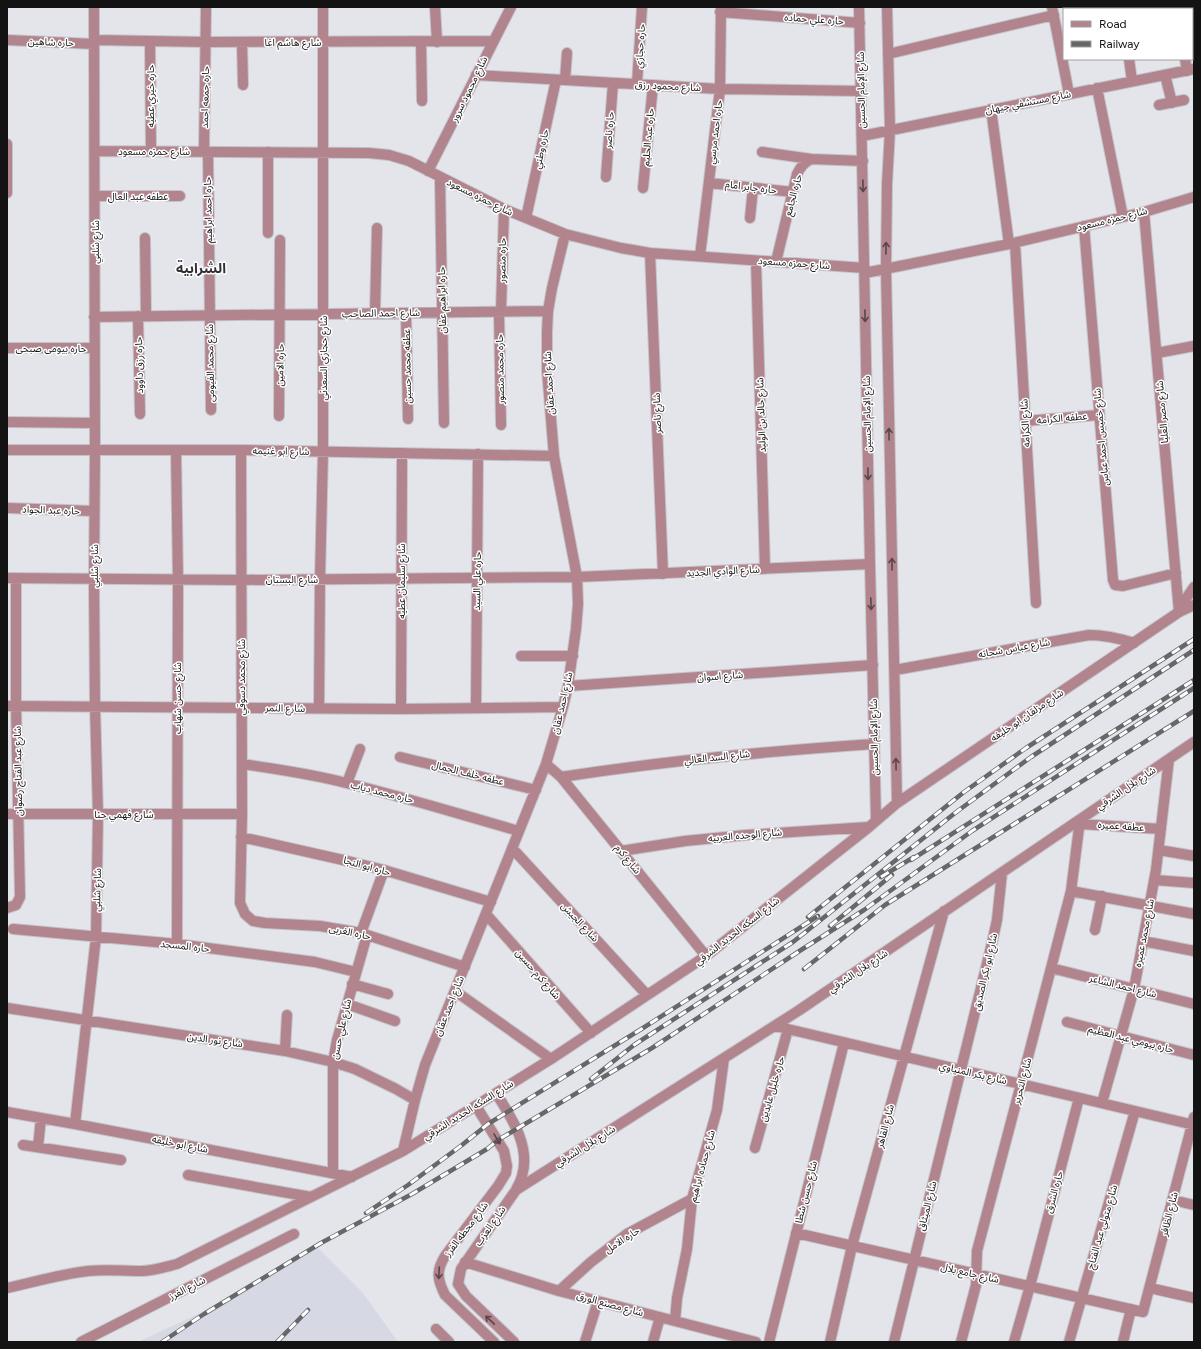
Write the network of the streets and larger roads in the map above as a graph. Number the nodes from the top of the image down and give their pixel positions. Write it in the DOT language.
graph roads {
  1 [pos="94,7"];
  2 [pos="206,7"];
  3 [pos="323,7"];
  4 [pos="435,7"];
  5 [pos="511,7"];
  6 [pos="642,7"];
  7 [pos="860,7"];
  8 [pos="887,7"];
  9 [pos="720,10"];
  10 [pos="1053,11"];
  11 [pos="860,22"];
  12 [pos="7,40"];
  13 [pos="150,41"];
  14 [pos="94,42"];
  15 [pos="206,42"];
  16 [pos="242,42"];
  17 [pos="323,42"];
  18 [pos="421,42"];
  19 [pos="436,42"];
  20 [pos="492,42"];
  21 [pos="567,53"];
  22 [pos="888,54"];
  23 [pos="1129,60"];
  24 [pos="1185,60"];
  25 [pos="1190,70"];
  26 [pos="476,75"];
  27 [pos="1165,75"];
  28 [pos="560,80"];
  29 [pos="1132,81"];
  30 [pos="613,83"];
  31 [pos="637,84"];
  32 [pos="243,85"];
  33 [pos="653,85"];
  34 [pos="1097,88"];
  35 [pos="720,89"];
  36 [pos="861,91"];
  37 [pos="1069,94"];
  38 [pos="1184,100"];
  39 [pos="422,101"];
  40 [pos="1172,103"];
  41 [pos="1159,105"];
  42 [pos="991,109"];
  43 [pos="890,130"];
  44 [pos="862,136"];
  45 [pos="7,148"];
  46 [pos="95,151"];
  47 [pos="151,151"];
  48 [pos="206,152"];
  49 [pos="268,152"];
  50 [pos="762,152"];
  51 [pos="323,153"];
  52 [pos="811,159"];
  53 [pos="863,161"];
  54 [pos="428,171"];
  55 [pos="606,177"];
  56 [pos="440,178"];
  57 [pos="709,183"];
  58 [pos="643,188"];
  59 [pos="753,188"];
  60 [pos="793,192"];
  61 [pos="7,193"];
  62 [pos="95,196"];
  63 [pos="180,196"];
  64 [pos="1194,197"];
  65 [pos="504,209"];
  66 [pos="1144,212"];
  67 [pos="1123,217"];
  68 [pos="526,218"];
  69 [pos="750,218"];
  70 [pos="1084,226"];
  71 [pos="377,228"];
  72 [pos="268,233"];
  73 [pos="565,234"];
  74 [pos="145,238"];
  75 [pos="280,240"];
  76 [pos="1012,244"];
  77 [pos="650,253"];
  78 [pos="700,256"];
  79 [pos="756,261"];
  80 [pos="776,262"];
  81 [pos="886,269"];
  82 [pos="865,270"];
  83 [pos="548,311"];
  84 [pos="442,312"];
  85 [pos="500,312"];
  86 [pos="375,313"];
  87 [pos="406,313"];
  88 [pos="280,314"];
  89 [pos="323,314"];
  90 [pos="209,315"];
  91 [pos="142,316"];
  92 [pos="94,317"];
  93 [pos="1194,346"];
  94 [pos="7,348"];
  95 [pos="94,348"];
  96 [pos="1157,354"];
  97 [pos="211,410"];
  98 [pos="140,414"];
  99 [pos="1099,415"];
  100 [pos="279,416"];
  101 [pos="408,419"];
  102 [pos="1025,421"];
  103 [pos="7,422"];
  104 [pos="444,422"];
  105 [pos="95,423"];
  106 [pos="501,425"];
  107 [pos="7,450"];
  108 [pos="241,450"];
  109 [pos="95,451"];
  110 [pos="176,451"];
  111 [pos="323,452"];
  112 [pos="402,453"];
  113 [pos="478,454"];
  114 [pos="554,456"];
  115 [pos="7,508"];
  116 [pos="94,511"];
  117 [pos="870,564"];
  118 [pos="766,569"];
  119 [pos="1176,573"];
  120 [pos="663,574"];
  121 [pos="577,577"];
  122 [pos="478,578"];
  123 [pos="12,579"];
  124 [pos="320,579"];
  125 [pos="401,579"];
  126 [pos="94,580"];
  127 [pos="178,580"];
  128 [pos="241,580"];
  129 [pos="1194,587"];
  130 [pos="1036,603"];
  131 [pos="1194,605"];
  132 [pos="1179,612"];
  133 [pos="1134,643"];
  134 [pos="521,656"];
  135 [pos="573,656"];
  136 [pos="872,665"];
  137 [pos="894,670"];
  138 [pos="568,686"];
  139 [pos="12,706"];
  140 [pos="95,706"];
  141 [pos="178,706"];
  142 [pos="241,707"];
  143 [pos="563,707"];
  144 [pos="319,708"];
  145 [pos="476,708"];
  146 [pos="401,709"];
  147 [pos="1194,742"];
  148 [pos="874,744"];
  149 [pos="360,750"];
  150 [pos="400,757"];
  151 [pos="1169,759"];
  152 [pos="242,764"];
  153 [pos="546,764"];
  154 [pos="561,777"];
  155 [pos="347,783"];
  156 [pos="536,790"];
  157 [pos="897,803"];
  158 [pos="7,814"];
  159 [pos="19,814"];
  160 [pos="98,814"];
  161 [pos="177,814"];
  162 [pos="242,814"];
  163 [pos="1080,822"];
  164 [pos="873,824"];
  165 [pos="1161,829"];
  166 [pos="520,831"];
  167 [pos="241,837"];
  168 [pos="512,848"];
  169 [pos="1159,850"];
  170 [pos="622,851"];
  171 [pos="1194,856"];
  172 [pos="384,870"];
  173 [pos="1002,873"];
  174 [pos="1155,880"];
  175 [pos="1194,883"];
  176 [pos="1071,891"];
  177 [pos="1102,896"];
  178 [pos="491,902"];
  179 [pos="240,903"];
  180 [pos="1150,905"];
  181 [pos="7,908"];
  182 [pos="944,911"];
  183 [pos="486,914"];
  184 [pos="1194,914"];
  185 [pos="13,929"];
  186 [pos="1095,930"];
  187 [pos="364,934"];
  188 [pos="96,937"];
  189 [pos="1143,941"];
  190 [pos="178,944"];
  191 [pos="1194,951"];
  192 [pos="706,956"];
  193 [pos="465,967"];
  194 [pos="1051,968"];
  195 [pos="356,972"];
  196 [pos="352,984"];
  197 [pos="1134,989"];
  198 [pos="455,991"];
  199 [pos="388,994"];
  200 [pos="647,995"];
  201 [pos="347,1004"];
  202 [pos="1194,1004"];
  203 [pos="7,1008"];
  204 [pos="287,1015"];
  205 [pos="86,1021"];
  206 [pos="395,1021"];
  207 [pos="1067,1022"];
  208 [pos="775,1026"];
  209 [pos="788,1030"];
  210 [pos="591,1033"];
  211 [pos="1121,1036"];
  212 [pos="844,1042"];
  213 [pos="285,1051"];
  214 [pos="1194,1055"];
  215 [pos="904,1057"];
  216 [pos="724,1058"];
  217 [pos="551,1059"];
  218 [pos="333,1062"];
  219 [pos="961,1070"];
  220 [pos="1021,1084"];
  221 [pos="496,1093"];
  222 [pos="1079,1098"];
  223 [pos="414,1100"];
  224 [pos="1102,1104"];
  225 [pos="476,1106"];
  226 [pos="1135,1111"];
  227 [pos="7,1112"];
  228 [pos="41,1118"];
  229 [pos="1193,1122"];
  230 [pos="75,1124"];
  231 [pos="23,1145"];
  232 [pos="38,1147"];
  233 [pos="755,1148"];
  234 [pos="403,1150"];
  235 [pos="121,1160"];
  236 [pos="333,1173"];
  237 [pos="188,1175"];
  238 [pos="352,1176"];
  239 [pos="516,1190"];
  240 [pos="311,1196"];
  241 [pos="692,1199"];
  242 [pos="1173,1200"];
  243 [pos="1194,1205"];
  244 [pos="796,1233"];
  245 [pos="294,1234"];
  246 [pos="852,1246"];
  247 [pos="913,1260"];
  248 [pos="465,1262"];
  249 [pos="975,1274"];
  250 [pos="1030,1286"];
  251 [pos="7,1288"];
  252 [pos="1150,1288"];
  253 [pos="559,1291"];
  254 [pos="1082,1298"];
  255 [pos="1194,1298"];
  256 [pos="598,1301"];
  257 [pos="1131,1309"];
  258 [pos="1144,1312"];
  259 [pos="660,1317"];
  260 [pos="674,1321"];
  261 [pos="436,1330"];
  262 [pos="728,1338"];
  263 [pos="81,1342"];
  264 [pos="449,1342"];
  265 [pos="494,1342"];
  266 [pos="514,1342"];
  267 [pos="585,1342"];
  268 [pos="653,1342"];
  269 [pos="756,1342"];
  270 [pos="769,1342"];
  271 [pos="830,1342"];
  272 [pos="894,1342"];
  273 [pos="961,1342"];
  274 [pos="1014,1342"];
  275 [pos="1069,1342"];
  276 [pos="1123,1342"];
  1 -- 14 [label="street, شارع شلبي"];
  2 -- 15 [label="street, حاره جمعه احمد"];
  3 -- 17 [label="street, شارع حجازي السعدني"];
  4 -- 19 [label="street"];
  5 -- 20 [label="street, شارع محمود سرور"];
  6 -- 31 [label="street, حاره حجازي"];
  7 -- 11 [label="street, شارع الإمام الحسين"];
  8 -- 22 [label="street"];
  9 -- 11 [label="street, حاره علي حماده"];
  9 -- 35 [label="street, حاره احمد مرسي"];
  10 -- 22 [label="street"];
  10 -- 37 [label="street"];
  11 -- 36 [label="street, شارع الإمام الحسين"];
  12 -- 14 [label="street, حاره شاهين"];
  13 -- 14 [label="street, شارع هاشم اغا"];
  13 -- 15 [label="street, شارع هاشم اغا"];
  13 -- 47 [label="street, حاره خيري عطيه"];
  14 -- 46 [label="street, شارع شلبي"];
  15 -- 16 [label="street, شارع هاشم اغا"];
  15 -- 48 [label="street, حاره جمعه احمد"];
  16 -- 17 [label="street, شارع هاشم اغا"];
  16 -- 32 [label="street"];
  17 -- 18 [label="street, شارع هاشم اغا"];
  17 -- 51 [label="street, شارع حجازي السعدني"];
  18 -- 19 [label="street, شارع هاشم اغا"];
  18 -- 39 [label="street"];
  19 -- 20 [label="street, شارع هاشم اغا"];
  20 -- 26 [label="street, شارع محمود سرور"];
  21 -- 28 [label="street, حاره وطني"];
  22 -- 43 [label="street"];
  23 -- 29 [label="street"];
  24 -- 25 [label="street"];
  25 -- 27 [label="street, شارع مستشفي جيهان"];
  26 -- 28 [label="street, شارع محمود رزق"];
  26 -- 54 [label="street, شارع محمود سرور"];
  27 -- 29 [label="street, شارع مستشفي جيهان"];
  27 -- 40 [label="street"];
  28 -- 30 [label="street, شارع محمود رزق"];
  28 -- 68 [label="street, حاره وطني"];
  29 -- 34 [label="street, شارع مستشفي جيهان"];
  30 -- 31 [label="street, شارع محمود رزق"];
  30 -- 55 [label="street, حاره ناصر"];
  31 -- 33 [label="street, شارع محمود رزق"];
  33 -- 35 [label="street, شارع محمود رزق"];
  33 -- 58 [label="street, حاره عبد الحليم"];
  34 -- 37 [label="street, شارع مستشفي جيهان"];
  34 -- 67 [label="street"];
  35 -- 36 [label="street, شارع محمود رزق"];
  35 -- 57 [label="street, حاره احمد مرسي"];
  36 -- 44 [label="street, شارع الإمام الحسين"];
  37 -- 42 [label="street, شارع مستشفي جيهان"];
  38 -- 40 [label="street"];
  40 -- 41 [label="street"];
  42 -- 43 [label="street, شارع مستشفي جيهان"];
  42 -- 76 [label="street, شارع الكرامه"];
  43 -- 44 [label="street, شارع مستشفي جيهان"];
  81 -- 43 [label="street, one-way"];
  44 -- 53 [label="street, شارع الإمام الحسين"];
  45 -- 61 [label="street"];
  46 -- 47 [label="street, شارع حمزه مسعود"];
  46 -- 62 [label="street, شارع شلبي"];
  47 -- 48 [label="street, شارع حمزه مسعود"];
  48 -- 49 [label="street, شارع حمزه مسعود"];
  48 -- 90 [label="street, حاره احمد ابراهيم"];
  49 -- 51 [label="street, شارع حمزه مسعود"];
  49 -- 72 [label="street"];
  50 -- 52 [label="street"];
  51 -- 54 [label="street, شارع حمزه مسعود"];
  51 -- 89 [label="street, شارع حجازي السعدني"];
  52 -- 53 [label="street"];
  52 -- 60 [label="street, حاره الجامع"];
  53 -- 82 [label="street, شارع الإمام الحسين, one-way"];
  54 -- 56 [label="street, شارع حمزه مسعود"];
  56 -- 65 [label="street, شارع حمزه مسعود"];
  56 -- 84 [label="street, حاره ابراهيم عفان"];
  57 -- 59 [label="street, حاره جابر امام"];
  57 -- 78 [label="street, حاره احمد مرسي"];
  59 -- 60 [label="street, حاره جابر امام"];
  59 -- 69 [label="street"];
  60 -- 80 [label="street, حاره الجامع"];
  62 -- 63 [label="street, عطفه عبد العال"];
  62 -- 92 [label="street, شارع شلبي"];
  64 -- 66 [label="street, شارع حمزه مسعود"];
  65 -- 68 [label="street, شارع حمزه مسعود"];
  65 -- 85 [label="street, حاره منصور"];
  66 -- 67 [label="street, شارع حمزه مسعود"];
  66 -- 96 [label="street, شارع مصر العليا"];
  67 -- 70 [label="street, شارع حمزه مسعود"];
  68 -- 73 [label="street, شارع حمزه مسعود"];
  70 -- 76 [label="street, شارع حمزه مسعود"];
  70 -- 99 [label="street, شارع خميس احمد عباس"];
  71 -- 86 [label="street"];
  73 -- 77 [label="street, شارع حمزه مسعود"];
  73 -- 83 [label="street, شارع احمد عفان"];
  74 -- 91 [label="street, حاره رزق داوود"];
  75 -- 88 [label="street, حاره الامين"];
  76 -- 81 [label="street, شارع حمزه مسعود"];
  76 -- 102 [label="street, شارع الكرامه"];
  77 -- 78 [label="street, شارع حمزه مسعود"];
  77 -- 120 [label="street, شارع ناصر"];
  78 -- 79 [label="street, شارع حمزه مسعود"];
  79 -- 80 [label="street, شارع حمزه مسعود"];
  79 -- 118 [label="street, شارع خالد بن الوليد"];
  80 -- 82 [label="street, شارع حمزه مسعود"];
  81 -- 82 [label="street, شارع حمزه مسعود"];
  137 -- 81 [label="street, one-way"];
  82 -- 117 [label="street, شارع الإمام الحسين, one-way"];
  83 -- 85 [label="street, شارع احمد الصاحب"];
  83 -- 114 [label="street, شارع احمد عفان"];
  84 -- 85 [label="street, شارع احمد الصاحب"];
  84 -- 87 [label="street, شارع احمد الصاحب"];
  84 -- 104 [label="street, حاره ابراهيم عفان"];
  85 -- 106 [label="street, حاره محمد منصور"];
  86 -- 87 [label="street, شارع احمد الصاحب"];
  86 -- 89 [label="street, شارع احمد الصاحب"];
  87 -- 101 [label="street, عطفه محمد حسين"];
  88 -- 89 [label="street, شارع احمد الصاحب"];
  88 -- 90 [label="street, شارع احمد الصاحب"];
  88 -- 100 [label="street, حاره الامين"];
  89 -- 111 [label="street, شارع حجازي السعدني"];
  90 -- 91 [label="street, شارع احمد الصاحب"];
  90 -- 97 [label="street, شارع محمد الفيومى"];
  91 -- 92 [label="street, شارع احمد الصاحب"];
  91 -- 98 [label="street, حاره رزق داوود"];
  92 -- 95 [label="street, شارع شلبي"];
  93 -- 96 [label="street"];
  94 -- 95 [label="street, حاره بيومى صبحى"];
  95 -- 105 [label="street, شارع شلبي"];
  96 -- 119 [label="street, شارع مصر العليا"];
  99 -- 102 [label="street, عطفه الكرامه"];
  99 -- 119 [label="street, شارع خميس احمد عباس"];
  102 -- 130 [label="street, شارع الكرامه"];
  103 -- 105 [label="street"];
  105 -- 109 [label="street, شارع شلبي"];
  107 -- 109 [label="street, شارع ابو غنيمه"];
  108 -- 110 [label="street, شارع ابو غنيمه"];
  108 -- 111 [label="street, شارع ابو غنيمه"];
  108 -- 128 [label="street, شارع محمد دسوقي"];
  109 -- 110 [label="street, شارع ابو غنيمه"];
  109 -- 116 [label="street, شارع شلبي"];
  110 -- 127 [label="street, شارع حسن شهاب"];
  111 -- 112 [label="street, شارع ابو غنيمه"];
  111 -- 124 [label="street, شارع حجازي السعدني"];
  112 -- 113 [label="street, شارع ابو غنيمه"];
  112 -- 125 [label="street, شارع سليمان عطيه"];
  113 -- 114 [label="street, شارع ابو غنيمه"];
  113 -- 122 [label="street, حاره علي السيد"];
  114 -- 121 [label="street, شارع احمد عفان"];
  115 -- 116 [label="street, حاره عبد الجواد"];
  116 -- 126 [label="street, شارع شلبي"];
  117 -- 118 [label="street, شارع الوادي الجديد"];
  117 -- 136 [label="street, شارع الإمام الحسين, one-way"];
  118 -- 120 [label="street, شارع الوادي الجديد"];
  119 -- 132 [label="street, شارع مصر العليا"];
  120 -- 121 [label="street, شارع الوادي الجديد"];
  121 -- 122 [label="street, شارع البستان"];
  121 -- 135 [label="street, شارع احمد عفان"];
  122 -- 125 [label="street, شارع البستان"];
  122 -- 145 [label="street, حاره علي السيد"];
  123 -- 126 [label="street, شارع البستان"];
  123 -- 139 [label="street, شارع عبد الفتاح رضوان"];
  124 -- 125 [label="street, شارع البستان"];
  124 -- 128 [label="street, شارع البستان"];
  124 -- 144 [label="street, شارع حجازي السعدني"];
  125 -- 146 [label="street, شارع سليمان عطيه"];
  126 -- 127 [label="street, شارع البستان"];
  126 -- 140 [label="street, شارع شلبي"];
  127 -- 128 [label="street, شارع البستان"];
  127 -- 141 [label="street, شارع حسن شهاب"];
  128 -- 142 [label="street, شارع محمد دسوقي"];
  129 -- 132 [label="street, شارع مزلقان ابو خليفه"];
  131 -- 132 [label="street, شارع مزلقان ابو خليفه"];
  132 -- 133 [label="street, شارع مزلقان ابو خليفه"];
  133 -- 137 [label="street, شارع عباس شحاته"];
  133 -- 157 [label="street, شارع مزلقان ابو خليفه"];
  134 -- 135 [label="street"];
  135 -- 138 [label="street, شارع احمد عفان"];
  136 -- 138 [label="street, شارع اسوان"];
  136 -- 148 [label="street, شارع الإمام الحسين"];
  157 -- 137 [label="street, one-way"];
  138 -- 143 [label="street, شارع احمد عفان"];
  139 -- 140 [label="street, شارع النمر"];
  139 -- 159 [label="street, شارع عبد الفتاح رضوان"];
  140 -- 141 [label="street, شارع النمر"];
  140 -- 160 [label="street, شارع شلبي"];
  141 -- 142 [label="street, شارع النمر"];
  141 -- 161 [label="street, شارع حسن شهاب"];
  142 -- 144 [label="street, شارع النمر"];
  142 -- 152 [label="street, شارع محمد دسوقي"];
  143 -- 145 [label="street, شارع النمر"];
  143 -- 153 [label="street, شارع احمد عفان"];
  144 -- 146 [label="street, شارع النمر"];
  145 -- 146 [label="street, شارع النمر"];
  147 -- 151 [label="street, شارع بلال الشرقي"];
  148 -- 154 [label="street, شارع السد العالي"];
  148 -- 164 [label="street, شارع الإمام الحسين"];
  149 -- 155 [label="street"];
  150 -- 156 [label="street, عطفه خلف الجمال"];
  151 -- 163 [label="street, شارع بلال الشرقي"];
  151 -- 165 [label="street, شارع محمد عميره"];
  152 -- 155 [label="street, حاره محمد دياب"];
  152 -- 162 [label="street, شارع محمد دسوقي"];
  153 -- 154 [label="street, شارع كرم"];
  153 -- 156 [label="street, شارع احمد عفان"];
  154 -- 170 [label="street, شارع كرم"];
  155 -- 166 [label="street, حاره محمد دياب"];
  156 -- 166 [label="street, شارع احمد عفان"];
  157 -- 164 [label="street, شارع مزلقان ابو خليفه"];
  158 -- 159 [label="street, شارع فهمي حنا"];
  159 -- 160 [label="street, شارع فهمي حنا"];
  159 -- 181 [label="street, شارع عبد الفتاح رضوان"];
  160 -- 161 [label="street, شارع فهمي حنا"];
  160 -- 188 [label="street, شارع شلبي"];
  161 -- 162 [label="street, شارع فهمي حنا"];
  161 -- 190 [label="street, شارع حسن شهاب"];
  162 -- 167 [label="street, شارع محمد دسوقي"];
  163 -- 165 [label="street, عطفه عميره"];
  163 -- 173 [label="street, شارع بلال الشرقي"];
  163 -- 176 [label="street, شارع التحرير"];
  164 -- 170 [label="street, شارع الوحده العربيه"];
  164 -- 192 [label="street, شارع السكه الحديد الشرقي"];
  165 -- 169 [label="street, شارع محمد عميره"];
  166 -- 168 [label="street, شارع احمد عفان"];
  167 -- 172 [label="street, حاره ابو النجا"];
  167 -- 179 [label="street, شارع محمد دسوقي"];
  168 -- 178 [label="street, شارع احمد عفان"];
  168 -- 200 [label="street, شارع الجيش"];
  169 -- 171 [label="street"];
  169 -- 174 [label="street, شارع محمد عميره"];
  170 -- 192 [label="street, شارع كرم"];
  172 -- 178 [label="street, حاره ابو النجا"];
  172 -- 187 [label="street, شارع علي حسن"];
  173 -- 182 [label="street, شارع بلال الشرقي"];
  173 -- 219 [label="street, شارع ابو بكر الصديق"];
  174 -- 175 [label="street"];
  174 -- 180 [label="street, شارع محمد عميره"];
  176 -- 177 [label="street"];
  176 -- 194 [label="street, شارع التحرير"];
  177 -- 180 [label="street"];
  177 -- 186 [label="street"];
  178 -- 183 [label="street, شارع احمد عفان"];
  179 -- 187 [label="street, حاره الغربى"];
  180 -- 184 [label="street"];
  180 -- 189 [label="street, شارع محمد عميره"];
  182 -- 208 [label="street, شارع بلال الشرقي"];
  182 -- 215 [label="street, شارع القاهر"];
  183 -- 193 [label="street, شارع احمد عفان"];
  183 -- 210 [label="street, شارع كرم حسين"];
  185 -- 188 [label="street, حاره المسجد"];
  187 -- 193 [label="street, حاره الغربى"];
  187 -- 195 [label="street, شارع علي حسن"];
  188 -- 190 [label="street, حاره المسجد"];
  188 -- 205 [label="street, شارع شلبي"];
  189 -- 191 [label="street"];
  189 -- 197 [label="street, شارع محمد عميره"];
  190 -- 195 [label="street, حاره المسجد"];
  192 -- 200 [label="street, شارع السكه الحديد الشرقي"];
  193 -- 198 [label="street, شارع احمد عفان"];
  194 -- 197 [label="street, شارع احمد الشاعر"];
  194 -- 220 [label="street, شارع التحرير"];
  195 -- 196 [label="street, شارع علي حسن"];
  196 -- 199 [label="street"];
  196 -- 201 [label="street, شارع علي حسن"];
  197 -- 202 [label="street, شارع احمد الشاعر"];
  197 -- 211 [label="street, شارع محمد عميره"];
  198 -- 217 [label="street"];
  198 -- 223 [label="street, شارع احمد عفان"];
  200 -- 210 [label="street, شارع السكه الحديد الشرقي"];
  201 -- 206 [label="street"];
  201 -- 218 [label="street, شارع علي حسن"];
  203 -- 205 [label="street, شارع نور الدين"];
  204 -- 213 [label="street"];
  205 -- 213 [label="street, شارع نور الدين"];
  205 -- 230 [label="street, شارع شلبي"];
  207 -- 211 [label="street, حاره بيومي عبد العظيم"];
  208 -- 209 [label="street, شارع بكر المنياوي"];
  208 -- 216 [label="street, شارع بلال الشرقي"];
  209 -- 212 [label="street, شارع بكر المنياوي"];
  209 -- 233 [label="street, حاره خليل عابدين"];
  210 -- 217 [label="street, شارع السكه الحديد الشرقي"];
  211 -- 214 [label="street, حاره بيومي عبد العظيم"];
  211 -- 224 [label="street, شارع محمد عميره"];
  212 -- 215 [label="street, شارع بكر المنياوي"];
  212 -- 244 [label="street, شارع حسن شطا"];
  213 -- 218 [label="street, شارع نور الدين"];
  215 -- 219 [label="street, شارع بكر المنياوي"];
  215 -- 246 [label="street, شارع القاهر"];
  216 -- 239 [label="street, شارع بلال الشرقي"];
  216 -- 241 [label="street, شارع حماده ابراهيم"];
  217 -- 221 [label="street, شارع السكه الحديد الشرقي"];
  218 -- 223 [label="street, شارع نور الدين"];
  218 -- 236 [label="street, شارع علي حسن"];
  219 -- 220 [label="street, شارع بكر المنياوي"];
  219 -- 247 [label="street, شارع الميثاق"];
  220 -- 222 [label="street, شارع بكر المنياوي"];
  220 -- 249 [label="street, شارع التحرير"];
  221 -- 225 [label="street, شارع السكه الحديد الشرقي"];
  221 -- 239 [label="street, شارع العزب"];
  222 -- 224 [label="street, شارع بكر المنياوي"];
  222 -- 250 [label="street, حاره الشرق"];
  223 -- 234 [label="street, شارع احمد عفان"];
  224 -- 226 [label="street, شارع بكر المنياوي"];
  225 -- 234 [label="street, شارع السكه الحديد الشرقي"];
  225 -- 265 [label="street, شارع محطه الفرز, one-way"];
  226 -- 229 [label="street, شارع بكر المنياوي"];
  226 -- 254 [label="street, شارع متولي عبد الفتاح"];
  227 -- 228 [label="street, شارع ابو خليفه"];
  228 -- 230 [label="street, شارع ابو خليفه"];
  228 -- 232 [label="street"];
  229 -- 242 [label="street, شارع الظافر"];
  230 -- 236 [label="street, شارع ابو خليفه"];
  231 -- 232 [label="street"];
  232 -- 235 [label="street"];
  234 -- 238 [label="street, شارع السكه الحديد الشرقي"];
  236 -- 238 [label="street, شارع ابو خليفه"];
  237 -- 240 [label="street"];
  238 -- 240 [label="street, شارع السكه الحديد الشرقي"];
  239 -- 248 [label="street, شارع العزب"];
  240 -- 251 [label="street, شارع السكه الحديد الشرقي"];
  241 -- 253 [label="street, حاره الامل"];
  241 -- 260 [label="street, شارع حماده ابراهيم"];
  242 -- 243 [label="street"];
  242 -- 252 [label="street, شارع الظافر"];
  244 -- 246 [label="street, شارع جامع بلال"];
  244 -- 270 [label="street, شارع حسن شطا"];
  245 -- 263 [label="street, شارع الفرز"];
  246 -- 247 [label="street, شارع جامع بلال"];
  246 -- 271 [label="street, شارع القاهر"];
  247 -- 249 [label="street, شارع جامع بلال"];
  247 -- 272 [label="street, شارع الميثاق"];
  248 -- 253 [label="street, شارع مصنع الورق"];
  266 -- 248 [label="street, شارع العزب, one-way"];
  249 -- 250 [label="street, شارع جامع بلال"];
  249 -- 273 [label="street, شارع التحرير"];
  250 -- 254 [label="street, شارع جامع بلال"];
  250 -- 274 [label="street, حاره الشرق"];
  252 -- 255 [label="street"];
  252 -- 258 [label="street, شارع الظافر"];
  253 -- 256 [label="street, شارع مصنع الورق"];
  254 -- 257 [label="street, شارع جامع بلال"];
  254 -- 275 [label="street, شارع متولي عبد الفتاح"];
  256 -- 259 [label="street, شارع مصنع الورق"];
  256 -- 267 [label="street"];
  257 -- 258 [label="street, شارع جامع بلال"];
  257 -- 276 [label="street"];
  259 -- 260 [label="street, شارع مصنع الورق"];
  259 -- 268 [label="street"];
  260 -- 262 [label="street, شارع مصنع الورق"];
  261 -- 264 [label="street"];
  262 -- 269 [label="street, شارع مصنع الورق"];
}
